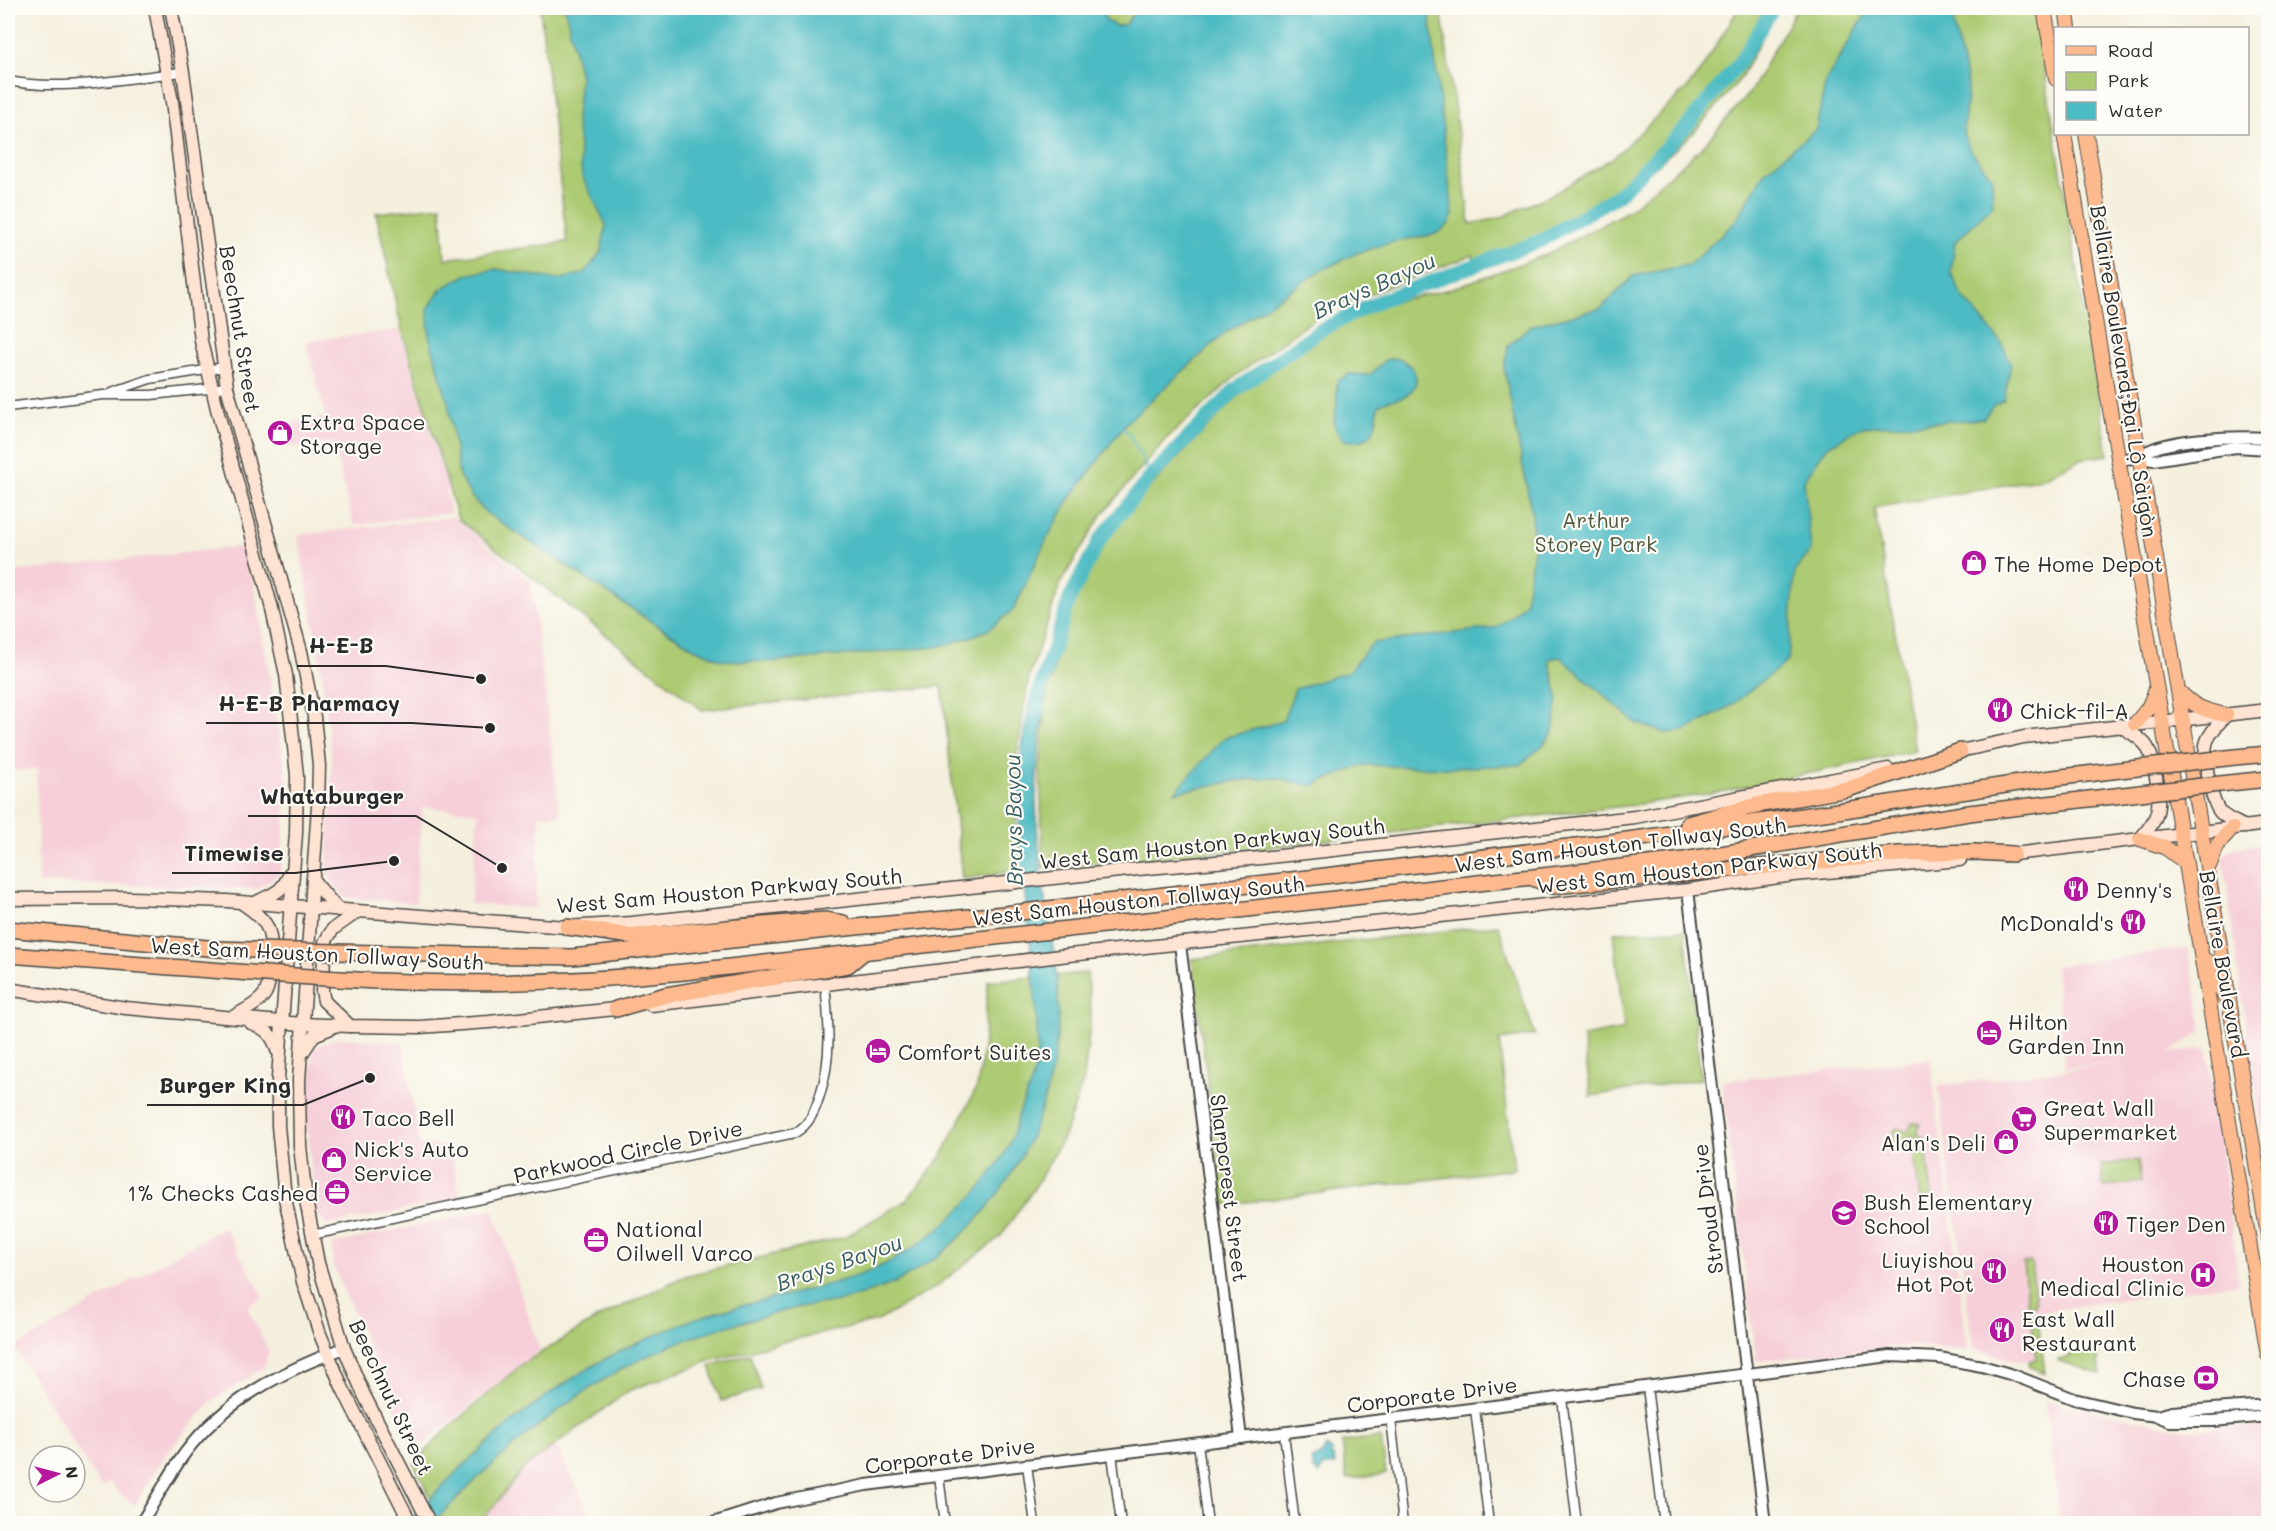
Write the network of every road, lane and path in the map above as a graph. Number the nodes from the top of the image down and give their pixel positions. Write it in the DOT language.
graph roads {
  1 [pos="155,8"];
  2 [pos="171,8"];
  3 [pos="2044,8"];
  4 [pos="2066,8"];
  5 [pos="2069,27"];
  6 [pos="183,72"];
  7 [pos="2054,73"];
  8 [pos="167,74"];
  9 [pos="8,81"];
  10 [pos="2067,135"];
  11 [pos="2086,135"];
  12 [pos="202,199"];
  13 [pos="185,200"];
  14 [pos="224,367"];
  15 [pos="206,369"];
  16 [pos="227,387"];
  17 [pos="211,389"];
  18 [pos="103,395"];
  19 [pos="8,407"];
  20 [pos="2268,438"];
  21 [pos="2268,449"];
  22 [pos="2139,457"];
  23 [pos="2119,460"];
  24 [pos="271,545"];
  25 [pos="257,550"];
  26 [pos="306,672"];
  27 [pos="286,675"];
  28 [pos="2156,688"];
  29 [pos="2179,691"];
  30 [pos="2268,710"];
  31 [pos="2226,715"];
  32 [pos="2184,719"];
  33 [pos="2162,721"];
  34 [pos="2135,724"];
  35 [pos="2119,725"];
  36 [pos="1960,750"];
  37 [pos="2268,754"];
  38 [pos="2268,778"];
  39 [pos="2268,824"];
  40 [pos="2238,828"];
  41 [pos="2202,832"];
  42 [pos="2181,834"];
  43 [pos="2140,839"];
  44 [pos="1627,840"];
  45 [pos="2013,854"];
  46 [pos="2185,862"];
  47 [pos="293,864"];
  48 [pos="2208,868"];
  49 [pos="1533,878"];
  50 [pos="313,880"];
  51 [pos="1688,890"];
  52 [pos="8,898"];
  53 [pos="241,902"];
  54 [pos="255,903"];
  55 [pos="290,906"];
  56 [pos="311,908"];
  57 [pos="338,910"];
  58 [pos="357,912"];
  59 [pos="8,920"];
  60 [pos="866,926"];
  61 [pos="567,927"];
  62 [pos="8,929"];
  63 [pos="41,932"];
  64 [pos="1180,944"];
  65 [pos="864,952"];
  66 [pos="8,955"];
  67 [pos="2202,958"];
  68 [pos="284,975"];
  69 [pos="825,984"];
  70 [pos="8,989"];
  71 [pos="2229,1002"];
  72 [pos="616,1009"];
  73 [pos="233,1017"];
  74 [pos="281,1022"];
  75 [pos="302,1024"];
  76 [pos="346,1026"];
  77 [pos="301,1056"];
  78 [pos="279,1059"];
  79 [pos="2223,1084"];
  80 [pos="278,1126"];
  81 [pos="299,1126"];
  82 [pos="2232,1137"];
  83 [pos="2252,1138"];
  84 [pos="2259,1181"];
  85 [pos="312,1235"];
  86 [pos="2268,1236"];
  87 [pos="292,1239"];
  88 [pos="344,1348"];
  89 [pos="328,1354"];
  90 [pos="2268,1355"];
  91 [pos="1746,1374"];
  92 [pos="1647,1387"];
  93 [pos="1562,1398"];
  94 [pos="2268,1405"];
  95 [pos="1475,1409"];
  96 [pos="2157,1416"];
  97 [pos="2268,1416"];
  98 [pos="1391,1419"];
  99 [pos="1284,1432"];
  100 [pos="1241,1438"];
  101 [pos="1198,1443"];
  102 [pos="390,1445"];
  103 [pos="375,1453"];
  104 [pos="1112,1454"];
  105 [pos="1027,1465"];
  106 [pos="939,1476"];
  107 [pos="140,1524"];
  108 [pos="411,1524"];
  109 [pos="430,1524"];
  110 [pos="710,1524"];
  111 [pos="945,1524"];
  112 [pos="1035,1524"];
  113 [pos="1121,1524"];
  114 [pos="1208,1524"];
  115 [pos="1294,1524"];
  116 [pos="1403,1524"];
  117 [pos="1489,1524"];
  118 [pos="1577,1524"];
  119 [pos="1664,1524"];
  120 [pos="1765,1524"];
  1 -- 8 [label="main road, Beechnut Street"];
  2 -- 6 [label="main road, Beechnut Street"];
  3 -- 7 [label="main road"];
  4 -- 5 [label="main road"];
  6 -- 8 [label="street"];
  6 -- 12 [label="main road, Beechnut Street"];
  8 -- 9 [label="street"];
  8 -- 13 [label="main road, Beechnut Street"];
  10 -- 23 [label="main road, Bellaire Boulevard;Đại Lộ Sàigòn"];
  11 -- 22 [label="main road, Bellaire Boulevard;Đại Lộ Sàigòn"];
  12 -- 13 [label="main road"];
  12 -- 14 [label="main road, Beechnut Street"];
  13 -- 15 [label="main road, Beechnut Street"];
  14 -- 15 [label="street"];
  14 -- 16 [label="main road, Beechnut Street"];
  15 -- 17 [label="main road, Beechnut Street"];
  15 -- 18 [label="street"];
  16 -- 17 [label="street"];
  16 -- 24 [label="main road, Beechnut Street"];
  17 -- 18 [label="street"];
  17 -- 25 [label="main road, Beechnut Street"];
  18 -- 19 [label="street"];
  20 -- 22 [label="street"];
  21 -- 22 [label="street"];
  22 -- 23 [label="street"];
  22 -- 29 [label="main road, Bellaire Boulevard;Đại Lộ Sàigòn"];
  23 -- 28 [label="main road, Bellaire Boulevard;Đại Lộ Sàigòn"];
  24 -- 25 [label="main road"];
  24 -- 26 [label="main road, Beechnut Street"];
  25 -- 27 [label="main road, Beechnut Street"];
  26 -- 27 [label="main road"];
  26 -- 50 [label="main road, Beechnut Street"];
  27 -- 47 [label="main road, Beechnut Street"];
  28 -- 33 [label="main road, Bellaire Boulevard;Đại Lộ Sàigòn"];
  28 -- 34 [label="main road"];
  29 -- 31 [label="main road"];
  29 -- 32 [label="main road, Bellaire Boulevard;Đại Lộ Sàigòn"];
  30 -- 31 [label="main road, West Sam Houston Parkway South"];
  31 -- 32 [label="main road, West Sam Houston Parkway South"];
  31 -- 40 [label="main road"];
  32 -- 33 [label="main road, West Sam Houston Parkway South"];
  32 -- 41 [label="main road, Bellaire Boulevard"];
  33 -- 34 [label="main road, West Sam Houston Parkway South"];
  33 -- 42 [label="main road, Bellaire Boulevard"];
  34 -- 35 [label="main road, West Sam Houston Parkway South"];
  35 -- 36 [label="main road, West Sam Houston Parkway South"];
  35 -- 43 [label="main road"];
  36 -- 44 [label="highway"];
  36 -- 61 [label="main road, West Sam Houston Parkway South"];
  37 -- 44 [label="highway, West Sam Houston Tollway South, bridge"];
  38 -- 49 [label="highway, West Sam Houston Tollway South, bridge"];
  39 -- 40 [label="main road, West Sam Houston Parkway South"];
  40 -- 41 [label="main road, West Sam Houston Parkway South"];
  40 -- 48 [label="main road"];
  41 -- 42 [label="main road, West Sam Houston Parkway South"];
  41 -- 48 [label="main road, Bellaire Boulevard"];
  42 -- 43 [label="main road, West Sam Houston Parkway South"];
  42 -- 46 [label="main road, Bellaire Boulevard"];
  43 -- 45 [label="main road, West Sam Houston Parkway South"];
  43 -- 46 [label="main road"];
  44 -- 60 [label="highway, West Sam Houston Tollway South"];
  45 -- 49 [label="highway"];
  45 -- 51 [label="main road, West Sam Houston Parkway South"];
  46 -- 67 [label="main road, Bellaire Boulevard"];
  47 -- 54 [label="main road"];
  47 -- 55 [label="main road, Beechnut Street"];
  48 -- 71 [label="main road, Bellaire Boulevard"];
  49 -- 65 [label="highway, West Sam Houston Tollway South"];
  50 -- 56 [label="main road, Beechnut Street"];
  50 -- 57 [label="main road"];
  51 -- 64 [label="main road, West Sam Houston Parkway South"];
  51 -- 91 [label="street, Stroud Drive"];
  52 -- 53 [label="main road, West Sam Houston Parkway South"];
  53 -- 54 [label="main road, West Sam Houston Parkway South"];
  53 -- 73 [label="main road"];
  54 -- 55 [label="main road, West Sam Houston Parkway South"];
  55 -- 56 [label="main road, West Sam Houston Parkway South"];
  55 -- 68 [label="main road, Beechnut Street"];
  56 -- 57 [label="main road, West Sam Houston Parkway South"];
  56 -- 75 [label="main road, Beechnut Street"];
  57 -- 58 [label="main road, West Sam Houston Parkway South"];
  58 -- 61 [label="main road, West Sam Houston Parkway South"];
  58 -- 76 [label="main road"];
  59 -- 63 [label="highway"];
  60 -- 61 [label="highway"];
  60 -- 63 [label="highway, West Sam Houston Tollway South, bridge"];
  62 -- 63 [label="highway, West Sam Houston Tollway South"];
  64 -- 69 [label="main road, West Sam Houston Parkway South"];
  64 -- 100 [label="street, Sharpcrest Street"];
  65 -- 68 [label="highway, West Sam Houston Tollway South, bridge"];
  65 -- 72 [label="highway"];
  66 -- 68 [label="highway, West Sam Houston Tollway South, bridge"];
  67 -- 71 [label="main road"];
  67 -- 79 [label="main road, Bellaire Boulevard"];
  68 -- 74 [label="main road, Beechnut Street"];
  69 -- 72 [label="main road, West Sam Houston Parkway South"];
  69 -- 85 [label="street, Parkwood Circle Drive"];
  70 -- 73 [label="main road, West Sam Houston Parkway South"];
  71 -- 83 [label="main road, Bellaire Boulevard"];
  72 -- 76 [label="main road, West Sam Houston Parkway South"];
  73 -- 74 [label="main road, West Sam Houston Parkway South"];
  73 -- 78 [label="main road"];
  74 -- 75 [label="main road, West Sam Houston Parkway South"];
  74 -- 78 [label="main road, Beechnut Street"];
  75 -- 76 [label="main road, West Sam Houston Parkway South"];
  75 -- 77 [label="main road, Beechnut Street"];
  76 -- 77 [label="main road"];
  77 -- 81 [label="main road, Beechnut Street"];
  78 -- 80 [label="main road, Beechnut Street"];
  79 -- 82 [label="main road, Bellaire Boulevard"];
  79 -- 83 [label="main road"];
  80 -- 81 [label="main road"];
  80 -- 87 [label="main road, Beechnut Street"];
  81 -- 85 [label="main road, Beechnut Street"];
  82 -- 84 [label="main road"];
  82 -- 90 [label="main road, Bellaire Boulevard"];
  83 -- 84 [label="main road, Bellaire Boulevard"];
  84 -- 86 [label="main road, Bellaire Boulevard"];
  85 -- 87 [label="main road"];
  85 -- 88 [label="main road, Beechnut Street"];
  87 -- 89 [label="main road, Beechnut Street"];
  88 -- 89 [label="street"];
  88 -- 102 [label="main road, Beechnut Street"];
  89 -- 103 [label="main road, Beechnut Street"];
  89 -- 107 [label="street"];
  91 -- 92 [label="street, Corporate Drive"];
  91 -- 96 [label="street, Corporate Drive"];
  91 -- 120 [label="street, Stroud Drive"];
  92 -- 93 [label="street, Corporate Drive"];
  92 -- 119 [label="street"];
  93 -- 95 [label="street, Corporate Drive"];
  93 -- 118 [label="street"];
  94 -- 96 [label="street, Corporate Drive"];
  95 -- 98 [label="street, Corporate Drive"];
  95 -- 117 [label="street"];
  96 -- 97 [label="street, Corporate Drive"];
  98 -- 99 [label="street, Corporate Drive"];
  98 -- 116 [label="street"];
  99 -- 100 [label="street, Corporate Drive"];
  99 -- 115 [label="street"];
  100 -- 101 [label="street, Corporate Drive"];
  101 -- 104 [label="street, Corporate Drive"];
  101 -- 114 [label="street"];
  102 -- 103 [label="main road"];
  102 -- 109 [label="main road, Beechnut Street"];
  103 -- 108 [label="main road, Beechnut Street"];
  104 -- 105 [label="street, Corporate Drive"];
  104 -- 113 [label="street"];
  105 -- 106 [label="street, Corporate Drive"];
  105 -- 112 [label="street"];
  106 -- 110 [label="street, Corporate Drive"];
  106 -- 111 [label="street"];
}
